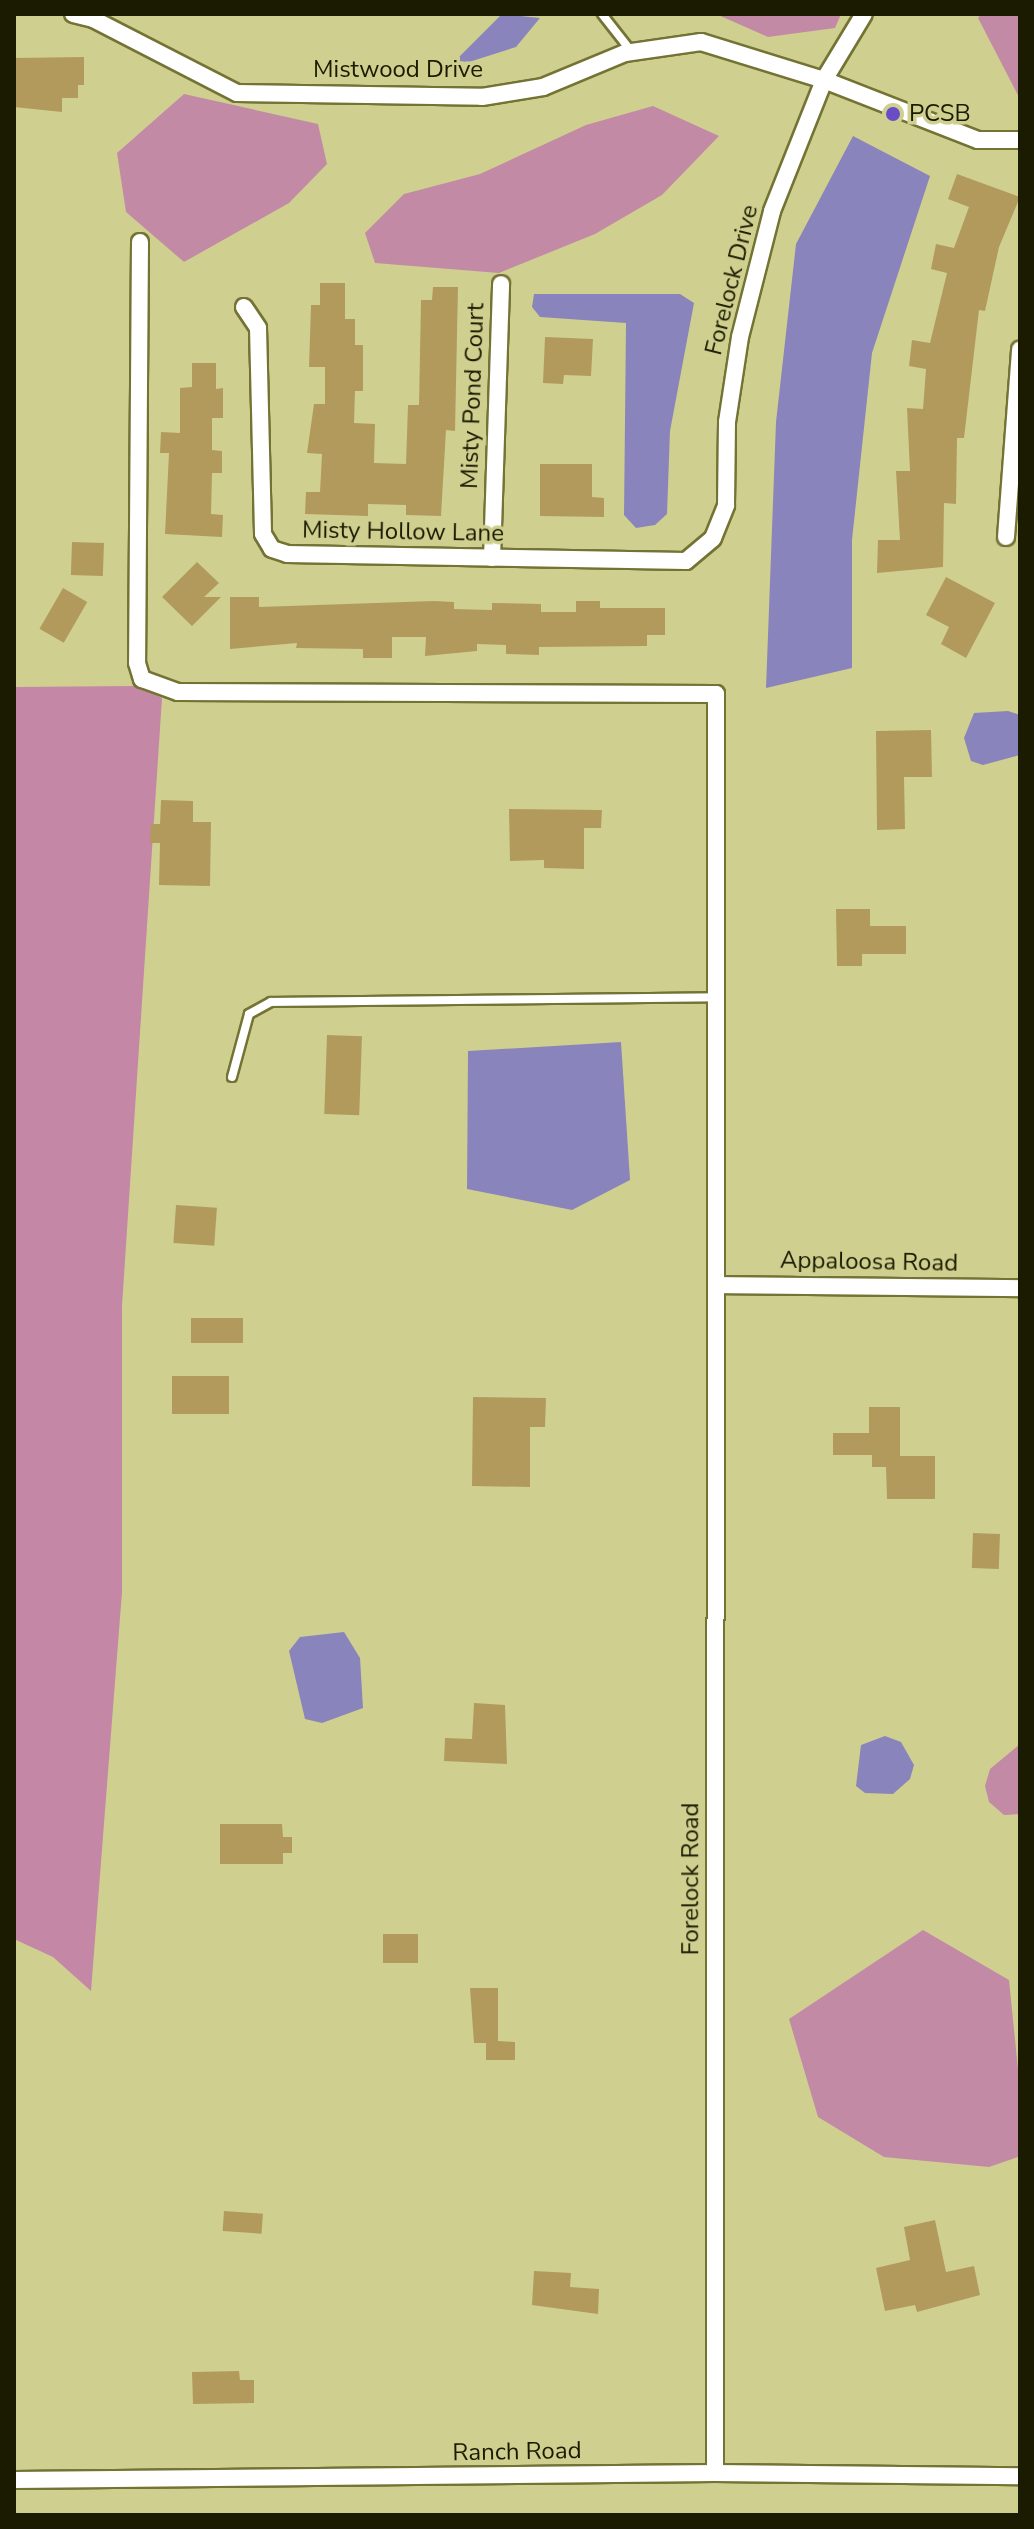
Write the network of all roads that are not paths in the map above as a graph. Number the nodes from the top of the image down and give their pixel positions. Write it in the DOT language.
graph roads {
  1 [pos="73,14"];
  2 [pos="602,14"];
  3 [pos="864,14"];
  4 [pos="631,52"];
  5 [pos="824,80"];
  6 [pos="1020,140"];
  7 [pos="140,242"];
  8 [pos="501,284"];
  9 [pos="244,307"];
  10 [pos="1020,350"];
  11 [pos="1006,537"];
  12 [pos="492,558"];
  13 [pos="686,561"];
  14 [pos="716,997"];
  15 [pos="232,1077"];
  16 [pos="717,1285"];
  17 [pos="1020,1288"];
  18 [pos="715,2473"];
  19 [pos="1020,2476"];
  20 [pos="14,2480"];
  1 -- 4 [label="street, Mistwood Drive"];
  2 -- 4 [label="lane"];
  3 -- 5 [label="street, Forelock Drive"];
  4 -- 5 [label="street, Mistwood Drive"];
  5 -- 6 [label="street, Mistwood Drive"];
  5 -- 13 [label="street, Forelock Drive"];
  7 -- 14 [label="street, Forelock Road"];
  8 -- 12 [label="street, Misty Pond Court"];
  9 -- 12 [label="street, Misty Hollow Lane"];
  10 -- 11 [label="street"];
  12 -- 13 [label="street, Misty Hollow Lane"];
  14 -- 15 [label="lane"];
  14 -- 16 [label="street, Forelock Road"];
  16 -- 17 [label="street, Appaloosa Road"];
  16 -- 18 [label="street, Forelock Road"];
  18 -- 19 [label="street, Ranch Road"];
  18 -- 20 [label="street, Ranch Road"];
}
